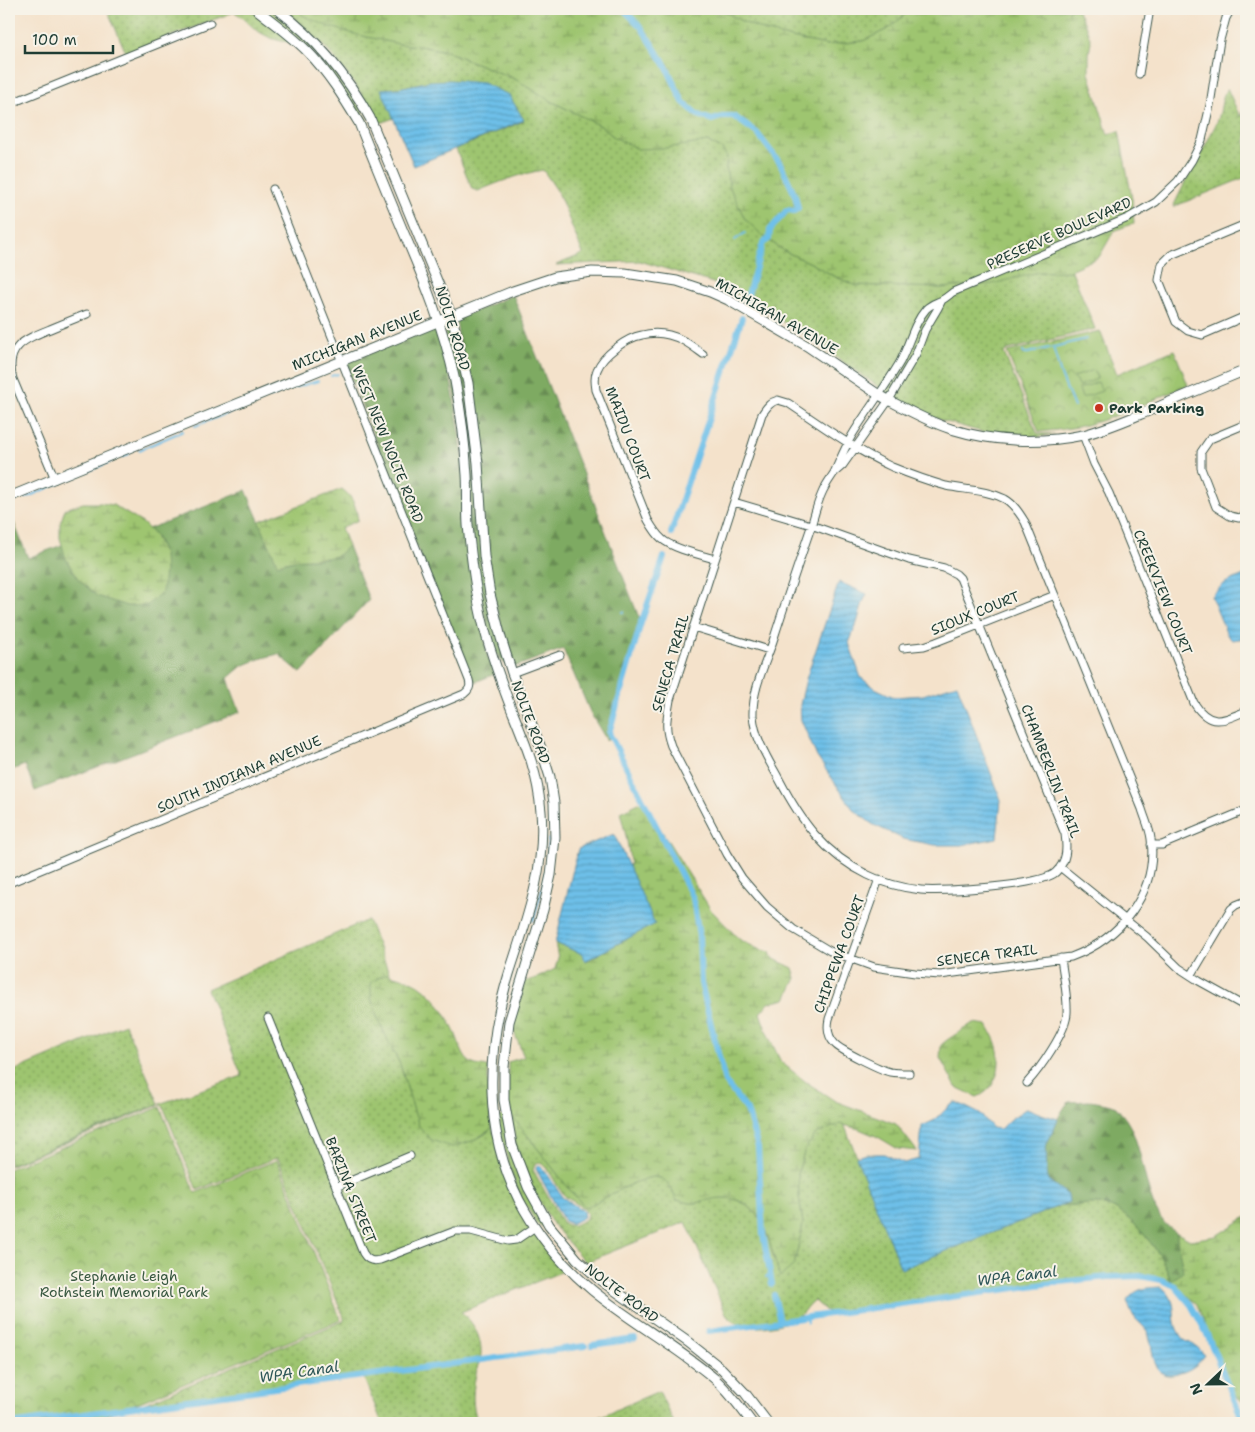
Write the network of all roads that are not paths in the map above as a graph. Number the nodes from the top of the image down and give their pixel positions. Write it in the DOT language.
graph roads {
  1 [pos="256,9"];
  2 [pos="276,9"];
  3 [pos="1150,9"];
  4 [pos="1230,9"];
  5 [pos="210,22"];
  6 [pos="1139,74"];
  7 [pos="9,104"];
  8 [pos="273,189"];
  9 [pos="1246,224"];
  10 [pos="942,300"];
  11 [pos="86,314"];
  12 [pos="1246,316"];
  13 [pos="452,317"];
  14 [pos="439,322"];
  15 [pos="703,354"];
  16 [pos="341,360"];
  17 [pos="1246,370"];
  18 [pos="878,395"];
  19 [pos="889,400"];
  20 [pos="1246,424"];
  21 [pos="1083,435"];
  22 [pos="848,443"];
  23 [pos="855,448"];
  24 [pos="833,474"];
  25 [pos="55,479"];
  26 [pos="9,497"];
  27 [pos="734,502"];
  28 [pos="1246,515"];
  29 [pos="812,525"];
  30 [pos="715,559"];
  31 [pos="1055,595"];
  32 [pos="980,625"];
  33 [pos="693,627"];
  34 [pos="903,648"];
  35 [pos="769,650"];
  36 [pos="492,655"];
  37 [pos="560,655"];
  38 [pos="512,673"];
  39 [pos="469,680"];
  40 [pos="1246,711"];
  41 [pos="1246,810"];
  42 [pos="1151,845"];
  43 [pos="1060,867"];
  44 [pos="880,879"];
  45 [pos="9,883"];
  46 [pos="1246,901"];
  47 [pos="1126,919"];
  48 [pos="851,958"];
  49 [pos="1061,958"];
  50 [pos="1191,976"];
  51 [pos="1246,1007"];
  52 [pos="268,1018"];
  53 [pos="910,1073"];
  54 [pos="1026,1083"];
  55 [pos="410,1156"];
  56 [pos="336,1186"];
  57 [pos="535,1227"];
  58 [pos="586,1266"];
  59 [pos="681,1337"];
  60 [pos="663,1341"];
  61 [pos="703,1354"];
  62 [pos="684,1355"];
  63 [pos="752,1423"];
  64 [pos="768,1423"];
  1 -- 14 [label="street, NOLTE ROAD"];
  2 -- 13 [label="street, NOLTE ROAD"];
  3 -- 6 [label="street"];
  4 -- 10 [label="street, PRESERVE BOULEVARD"];
  5 -- 7 [label="street"];
  8 -- 16 [label="street, WEST NEW NOLTE ROAD"];
  9 -- 12 [label="street"];
  10 -- 18 [label="street, PRESERVE BOULEVARD"];
  10 -- 19 [label="street, PRESERVE BOULEVARD"];
  11 -- 25 [label="street"];
  13 -- 14 [label="street, MICHIGAN AVENUE"];
  13 -- 18 [label="street, MICHIGAN AVENUE"];
  13 -- 38 [label="street, NOLTE ROAD"];
  14 -- 16 [label="street, MICHIGAN AVENUE"];
  14 -- 36 [label="street, NOLTE ROAD"];
  15 -- 30 [label="street, MAIDU COURT"];
  16 -- 25 [label="street, MICHIGAN AVENUE"];
  16 -- 39 [label="street, WEST NEW NOLTE ROAD"];
  17 -- 21 [label="street, MICHIGAN AVENUE"];
  18 -- 19 [label="street, MICHIGAN AVENUE"];
  18 -- 22 [label="street, PRESERVE BOULEVARD"];
  19 -- 21 [label="street, MICHIGAN AVENUE"];
  19 -- 23 [label="street, PRESERVE BOULEVARD"];
  20 -- 28 [label="street"];
  21 -- 40 [label="street, CREEKVIEW COURT"];
  22 -- 23 [label="street, SENECA TRAIL"];
  22 -- 24 [label="street, PRESERVE BOULEVARD"];
  22 -- 27 [label="street, SENECA TRAIL"];
  23 -- 24 [label="street, PRESERVE BOULEVARD"];
  23 -- 31 [label="street, SENECA TRAIL"];
  24 -- 29 [label="street"];
  25 -- 26 [label="street, MICHIGAN AVENUE"];
  27 -- 29 [label="street, CHAMBERLIN TRAIL"];
  27 -- 30 [label="street, SENECA TRAIL"];
  29 -- 32 [label="street, CHAMBERLIN TRAIL"];
  29 -- 35 [label="street"];
  30 -- 33 [label="street, SENECA TRAIL"];
  31 -- 32 [label="street, SIOUX COURT"];
  31 -- 42 [label="street, SENECA TRAIL"];
  32 -- 34 [label="street, SIOUX COURT"];
  32 -- 43 [label="street, CHAMBERLIN TRAIL"];
  33 -- 35 [label="street"];
  33 -- 48 [label="street, SENECA TRAIL"];
  35 -- 44 [label="street"];
  36 -- 38 [label="street"];
  36 -- 57 [label="street, NOLTE ROAD"];
  37 -- 38 [label="street"];
  38 -- 58 [label="street, NOLTE ROAD"];
  39 -- 45 [label="street, SOUTH INDIANA AVENUE"];
  41 -- 42 [label="street"];
  42 -- 47 [label="street, SENECA TRAIL"];
  43 -- 44 [label="street"];
  43 -- 47 [label="street"];
  44 -- 48 [label="street, CHIPPEWA COURT"];
  46 -- 50 [label="street"];
  47 -- 49 [label="street, SENECA TRAIL"];
  47 -- 50 [label="street"];
  48 -- 49 [label="street, SENECA TRAIL"];
  48 -- 53 [label="street, CHIPPEWA COURT"];
  49 -- 54 [label="street"];
  50 -- 51 [label="street"];
  52 -- 56 [label="street, BARINA STREET"];
  55 -- 56 [label="street"];
  56 -- 57 [label="street, BARINA STREET"];
  57 -- 58 [label="street"];
  57 -- 60 [label="street, NOLTE ROAD"];
  58 -- 59 [label="street, NOLTE ROAD"];
  59 -- 60 [label="street"];
  59 -- 61 [label="street, NOLTE ROAD"];
  60 -- 62 [label="street, NOLTE ROAD"];
  61 -- 62 [label="street"];
  61 -- 64 [label="street, NOLTE ROAD"];
  62 -- 63 [label="street, NOLTE ROAD"];
}
